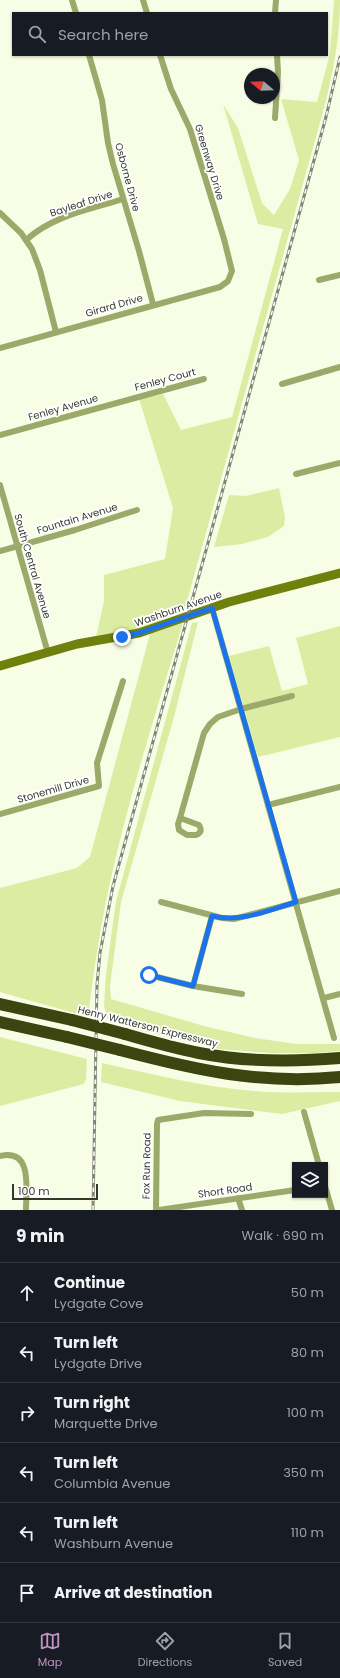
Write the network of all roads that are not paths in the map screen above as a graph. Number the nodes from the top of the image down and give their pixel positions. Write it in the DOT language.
graph roads {
  1 [pos="72,0"];
  2 [pos="144,0"];
  3 [pos="276,0"];
  4 [pos="76,12"];
  5 [pos="148,12"];
  6 [pos="275,12"];
  7 [pos="88,56"];
  8 [pos="160,56"];
  9 [pos="277,56"];
  10 [pos="275,118"];
  11 [pos="123,199"];
  12 [pos="0,213"];
  13 [pos="26,240"];
  14 [pos="340,275"];
  15 [pos="231,277"];
  16 [pos="319,280"];
  17 [pos="154,304"];
  18 [pos="56,332"];
  19 [pos="0,348"];
  20 [pos="340,367"];
  21 [pos="204,379"];
  22 [pos="282,384"];
  23 [pos="131,398"];
  24 [pos="0,435"];
  25 [pos="340,463"];
  26 [pos="296,474"];
  27 [pos="0,485"];
  28 [pos="137,510"];
  29 [pos="17,547"];
  30 [pos="0,551"];
  31 [pos="340,573"];
  32 [pos="212,608"];
  33 [pos="48,652"];
  34 [pos="0,666"];
  35 [pos="123,681"];
  36 [pos="292,696"];
  37 [pos="241,709"];
  38 [pos="340,787"];
  39 [pos="268,805"];
  40 [pos="0,814"];
  41 [pos="180,818"];
  42 [pos="340,891"];
  43 [pos="161,902"];
  44 [pos="296,902"];
  45 [pos="212,916"];
  46 [pos="149,975"];
  47 [pos="193,986"];
  48 [pos="242,994"];
  49 [pos="340,994"];
  50 [pos="324,998"];
  51 [pos="0,1002"];
  52 [pos="0,1023"];
  53 [pos="334,1038"];
  54 [pos="340,1058"];
  55 [pos="340,1077"];
  56 [pos="304,1112"];
  57 [pos="251,1114"];
  58 [pos="0,1156"];
  59 [pos="318,1162"];
  60 [pos="292,1190"];
  61 [pos="328,1196"];
  62 [pos="238,1198"];
  63 [pos="26,1210"];
  64 [pos="156,1210"];
  65 [pos="159,1210"];
  66 [pos="242,1210"];
  67 [pos="332,1210"];
  1 -- 4 [label="street"];
  2 -- 5 [label="street"];
  3 -- 6 [label="street"];
  7 -- 11 [label="street, Osborne Drive"];
  8 -- 15 [label="street, Greenway Drive"];
  9 -- 10 [label="street"];
  11 -- 13 [label="street, Bayleaf Drive"];
  11 -- 17 [label="street, Osborne Drive"];
  12 -- 13 [label="street"];
  13 -- 18 [label="street"];
  14 -- 16 [label="street"];
  15 -- 17 [label="street, Girard Drive"];
  17 -- 18 [label="street, Girard Drive"];
  18 -- 19 [label="street, Girard Drive"];
  20 -- 22 [label="street"];
  21 -- 23 [label="street, Fenley Court"];
  23 -- 24 [label="street, Fenley Avenue"];
  25 -- 26 [label="street"];
  27 -- 29 [label="street, South Central Avenue"];
  28 -- 29 [label="street, Fountain Avenue"];
  29 -- 30 [label="street, Fountain Avenue"];
  29 -- 33 [label="street, South Central Avenue"];
  31 -- 32 [label="street, Washburn Avenue"];
  32 -- 33 [label="street, Washburn Avenue"];
  32 -- 37 [label="street"];
  33 -- 34 [label="street, Washburn Avenue"];
  35 -- 40 [label="street, Stonemill Drive"];
  36 -- 37 [label="street"];
  37 -- 39 [label="street"];
  37 -- 41 [label="street"];
  38 -- 39 [label="street"];
  39 -- 44 [label="street"];
  42 -- 44 [label="street"];
  43 -- 45 [label="street"];
  44 -- 45 [label="street"];
  44 -- 50 [label="street"];
  45 -- 47 [label="street"];
  46 -- 47 [label="street"];
  47 -- 48 [label="street"];
  49 -- 50 [label="street"];
  50 -- 53 [label="street"];
  51 -- 54 [label="highway, Henry Watterson Expressway, bridge"];
  52 -- 55 [label="highway, bridge"];
  56 -- 59 [label="street"];
  57 -- 64 [label="street, Fox Run Road"];
  58 -- 63 [label="street"];
  60 -- 62 [label="street, Short Road"];
  61 -- 67 [label="street"];
  62 -- 65 [label="street, Short Road"];
  62 -- 66 [label="street"];
}
